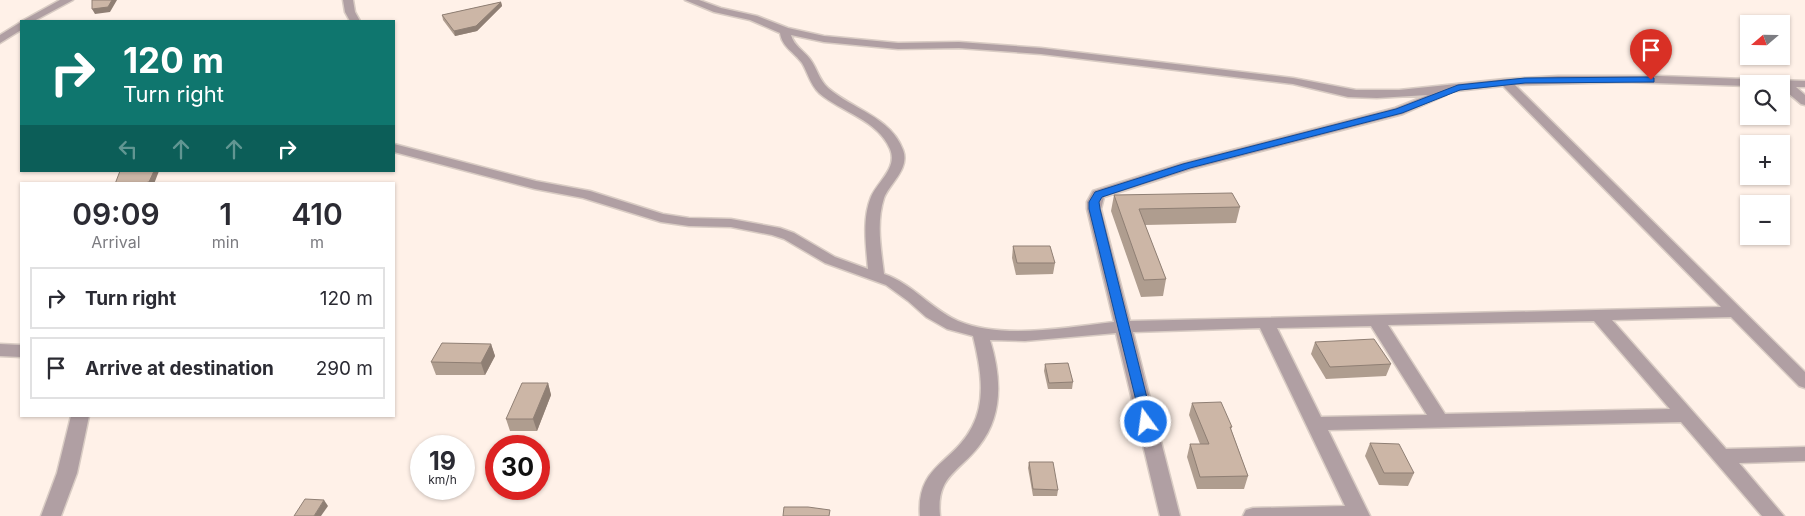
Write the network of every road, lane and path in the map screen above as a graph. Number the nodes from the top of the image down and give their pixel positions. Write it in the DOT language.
graph roads {
  1 [pos="68,0"];
  2 [pos="348,0"];
  3 [pos="690,0"];
  4 [pos="30,20"];
  5 [pos="354,20"];
  6 [pos="20,26"];
  7 [pos="785,31"];
  8 [pos="0,40"];
  9 [pos="1505,82"];
  10 [pos="1799,84"];
  11 [pos="1450,89"];
  12 [pos="1805,101"];
  13 [pos="395,148"];
  14 [pos="877,277"];
  15 [pos="1734,312"];
  16 [pos="1598,315"];
  17 [pos="1376,320"];
  18 [pos="1266,323"];
  19 [pos="1122,328"];
  20 [pos="980,333"];
  21 [pos="0,350"];
  22 [pos="20,351"];
  23 [pos="1805,382"];
  24 [pos="1686,415"];
  25 [pos="80,417"];
  26 [pos="1440,421"];
  27 [pos="1315,424"];
  28 [pos="1805,454"];
  29 [pos="1721,456"];
  30 [pos="1359,515"];
  31 [pos="51,516"];
  32 [pos="930,516"];
  33 [pos="1170,516"];
  34 [pos="1253,516"];
  35 [pos="1774,516"];
  1 -- 4 [label="street"];
  2 -- 5 [label="street"];
  3 -- 7 [label="street"];
  6 -- 8 [label="street"];
  7 -- 11 [label="street"];
  7 -- 14 [label="street"];
  9 -- 10 [label="street"];
  9 -- 11 [label="street"];
  9 -- 15 [label="street"];
  10 -- 12 [label="street"];
  11 -- 19 [label="street"];
  13 -- 14 [label="street"];
  14 -- 20 [label="street"];
  15 -- 16 [label="street"];
  15 -- 23 [label="street"];
  16 -- 17 [label="street"];
  16 -- 24 [label="street"];
  17 -- 18 [label="street"];
  17 -- 26 [label="street"];
  18 -- 19 [label="street"];
  18 -- 27 [label="street"];
  19 -- 20 [label="street"];
  19 -- 33 [label="street"];
  20 -- 32 [label="street"];
  21 -- 22 [label="street"];
  24 -- 26 [label="street"];
  24 -- 29 [label="street"];
  25 -- 31 [label="street"];
  26 -- 27 [label="street"];
  27 -- 30 [label="street"];
  28 -- 29 [label="street"];
  29 -- 35 [label="street"];
  30 -- 34 [label="street"];
}
